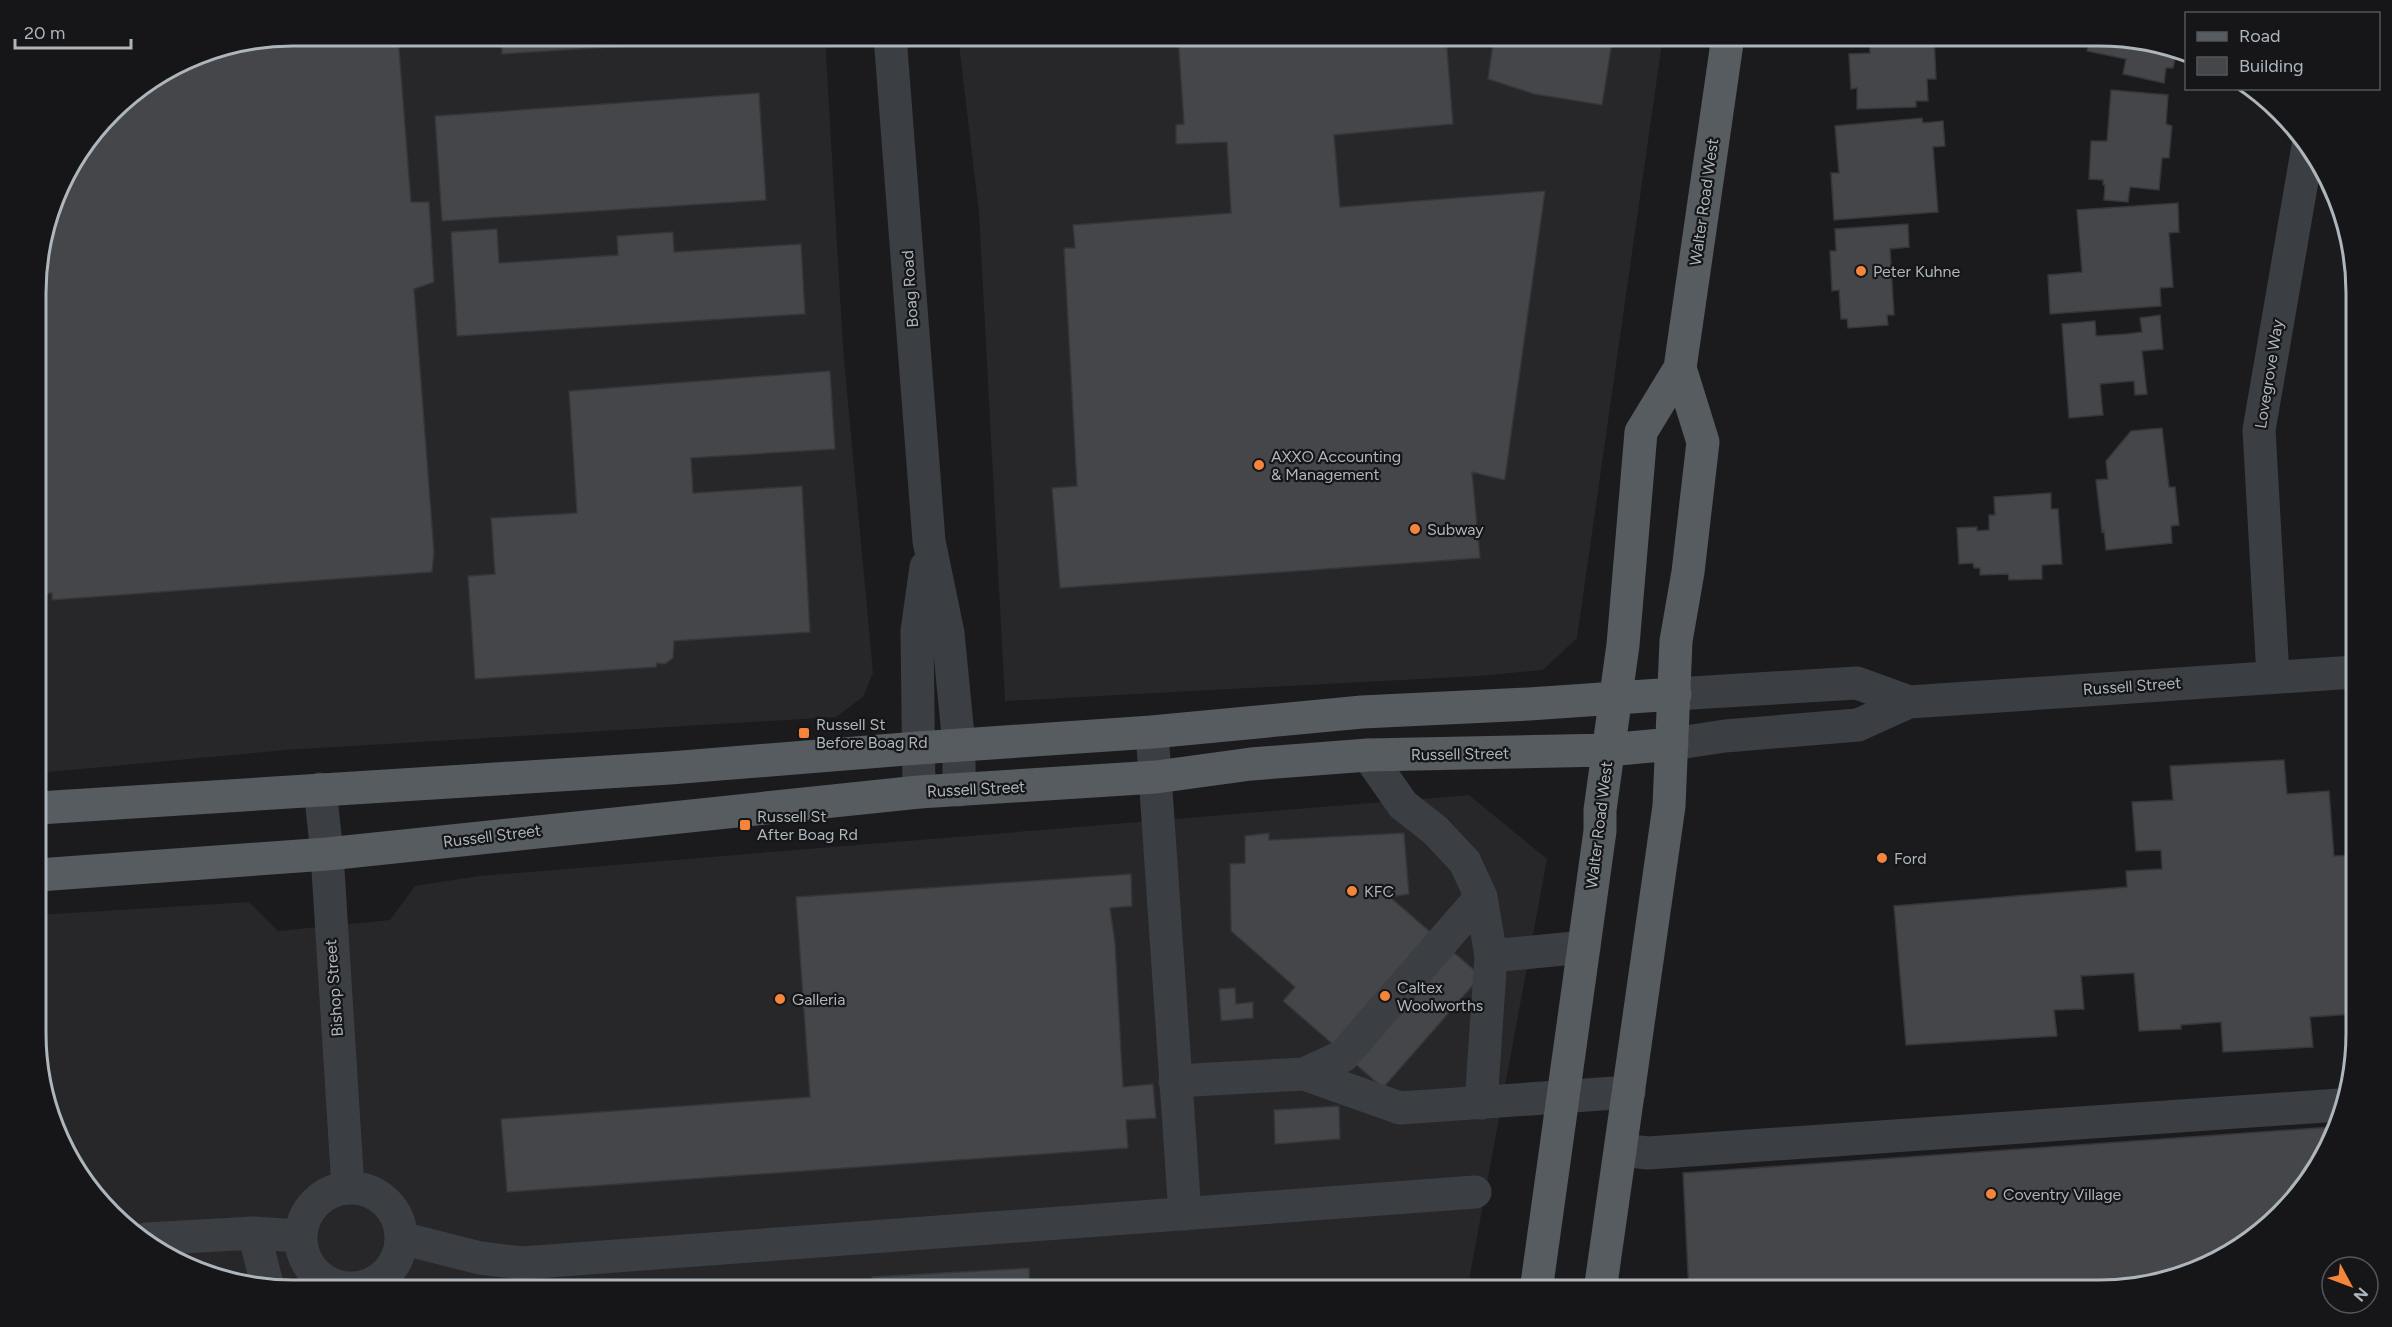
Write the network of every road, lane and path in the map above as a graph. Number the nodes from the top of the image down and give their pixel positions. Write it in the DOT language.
graph roads {
  1 [pos="891,46"];
  2 [pos="1727,46"];
  3 [pos="2305,158"];
  4 [pos="1680,368"];
  5 [pos="930,541"];
  6 [pos="2346,672"];
  7 [pos="2273,676"];
  8 [pos="1675,694"];
  9 [pos="1615,699"];
  10 [pos="1909,702"];
  11 [pos="1152,732"];
  12 [pos="1672,744"];
  13 [pos="959,745"];
  14 [pos="918,748"];
  15 [pos="1608,750"];
  16 [pos="1368,755"];
  17 [pos="1156,777"];
  18 [pos="320,789"];
  19 [pos="959,790"];
  20 [pos="919,792"];
  21 [pos="46,807"];
  22 [pos="327,854"];
  23 [pos="46,874"];
  24 [pos="1482,897"];
  25 [pos="1584,947"];
  26 [pos="1491,957"];
  27 [pos="1304,1074"];
  28 [pos="1175,1081"];
  29 [pos="1629,1092"];
  30 [pos="1565,1097"];
  31 [pos="1481,1103"];
  32 [pos="2335,1105"];
  33 [pos="1621,1150"];
  34 [pos="348,1188"];
  35 [pos="1475,1192"];
  36 [pos="1185,1214"];
  37 [pos="254,1233"];
  38 [pos="300,1236"];
  39 [pos="155,1238"];
  40 [pos="401,1238"];
  41 [pos="266,1279"];
  42 [pos="322,1280"];
  43 [pos="378,1280"];
  44 [pos="1538,1280"];
  45 [pos="1602,1280"];
  1 -- 5 [label="street, Boag Road"];
  2 -- 4 [label="main road, Walter Road West"];
  3 -- 7 [label="street, Lovegrove Way"];
  4 -- 8 [label="main road, Walter Road West"];
  4 -- 9 [label="main road, Walter Road West"];
  5 -- 13 [label="street, Boag Road"];
  5 -- 14 [label="street, Boag Road"];
  6 -- 7 [label="street, Russell Street"];
  7 -- 10 [label="street, Russell Street"];
  8 -- 9 [label="main road, Russell Street"];
  8 -- 10 [label="street, Russell Street"];
  8 -- 12 [label="main road, Walter Road West"];
  9 -- 11 [label="main road, Russell Street"];
  9 -- 15 [label="main road, Walter Road West"];
  10 -- 12 [label="street, Russell Street"];
  11 -- 13 [label="main road, Russell Street"];
  11 -- 17 [label="street"];
  12 -- 15 [label="main road, Russell Street"];
  12 -- 29 [label="main road, Walter Road West"];
  13 -- 14 [label="main road, Russell Street"];
  13 -- 19 [label="street, Boag Road"];
  14 -- 18 [label="main road, Russell Street"];
  14 -- 20 [label="street, Boag Road"];
  15 -- 16 [label="main road, Russell Street"];
  15 -- 25 [label="main road, Walter Road West"];
  16 -- 17 [label="main road, Russell Street"];
  16 -- 24 [label="street"];
  17 -- 19 [label="main road, Russell Street"];
  17 -- 28 [label="street"];
  18 -- 21 [label="main road, Russell Street"];
  18 -- 22 [label="street, Bishop Street"];
  19 -- 20 [label="main road, Russell Street"];
  20 -- 22 [label="main road, Russell Street"];
  22 -- 23 [label="main road, Russell Street"];
  22 -- 34 [label="street, Bishop Street"];
  24 -- 26 [label="street"];
  24 -- 27 [label="street"];
  25 -- 26 [label="street"];
  25 -- 30 [label="main road, Walter Road West"];
  26 -- 31 [label="street"];
  27 -- 28 [label="street"];
  27 -- 31 [label="street"];
  28 -- 36 [label="street"];
  29 -- 30 [label="street"];
  29 -- 33 [label="main road, Walter Road West"];
  30 -- 31 [label="street"];
  30 -- 44 [label="main road, Walter Road West"];
  32 -- 33 [label="street"];
  33 -- 45 [label="main road, Walter Road West"];
  34 -- 38 [label="street"];
  34 -- 40 [label="street"];
  35 -- 36 [label="street"];
  36 -- 40 [label="street"];
  37 -- 38 [label="street"];
  37 -- 39 [label="street"];
  37 -- 41 [label="street"];
  38 -- 42 [label="street"];
  40 -- 43 [label="street"];
}
